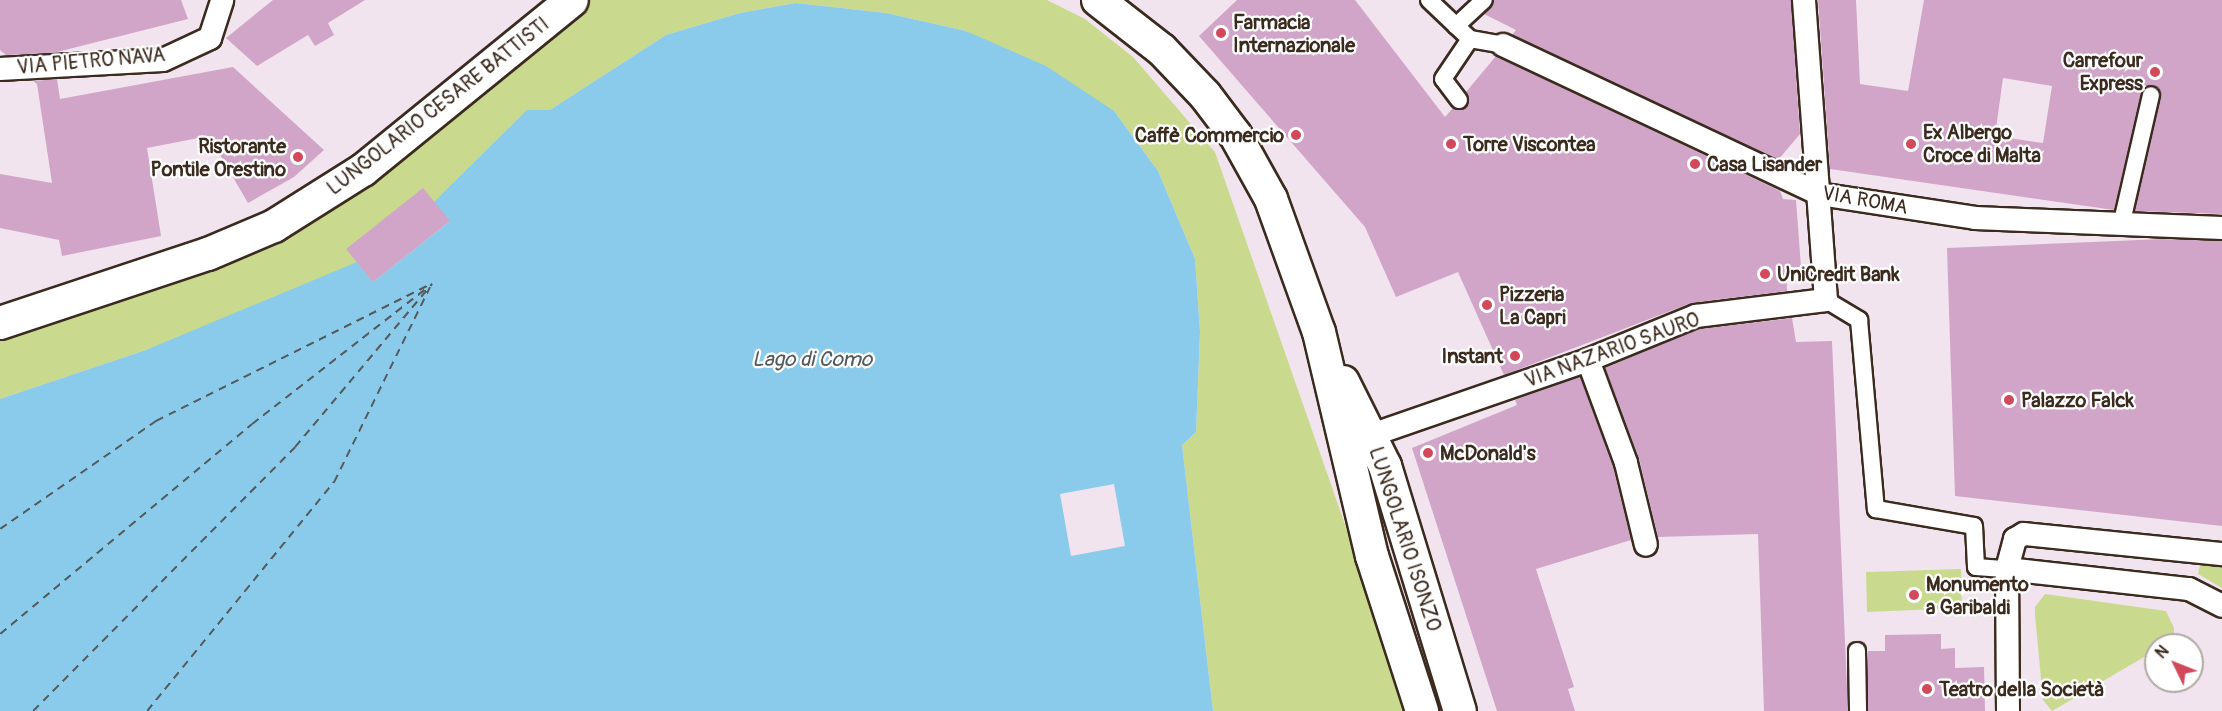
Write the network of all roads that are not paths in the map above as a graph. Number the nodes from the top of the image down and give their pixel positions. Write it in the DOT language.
graph roads {
  1 [pos="222,0"];
  2 [pos="572,0"];
  3 [pos="1098,0"];
  4 [pos="1429,0"];
  5 [pos="1484,0"];
  6 [pos="1804,0"];
  7 [pos="1456,26"];
  8 [pos="1470,39"];
  9 [pos="1503,45"];
  10 [pos="0,69"];
  11 [pos="2151,95"];
  12 [pos="1459,100"];
  13 [pos="1819,194"];
  14 [pos="2121,226"];
  15 [pos="2222,228"];
  16 [pos="1826,300"];
  17 [pos="0,323"];
  18 [pos="1588,360"];
  19 [pos="1358,440"];
  20 [pos="1646,544"];
  21 [pos="2222,554"];
  22 [pos="2007,569"];
  23 [pos="2222,606"];
  24 [pos="1857,651"];
  25 [pos="1422,711"];
  26 [pos="1460,711"];
  27 [pos="1858,711"];
  28 [pos="2008,711"];
  1 -- 10 [label="street, VIA PIETRO NAVA"];
  2 -- 17 [label="main road, LUNGOLARIO CESARE BATTISTI"];
  3 -- 19 [label="main road, LUNGOLARIO ISONZO"];
  4 -- 7 [label="street"];
  5 -- 7 [label="street"];
  6 -- 13 [label="street"];
  7 -- 8 [label="street"];
  8 -- 9 [label="street"];
  8 -- 12 [label="street"];
  9 -- 13 [label="street, VIA ROMA"];
  11 -- 14 [label="street"];
  13 -- 14 [label="street, VIA ROMA"];
  13 -- 16 [label="street"];
  14 -- 15 [label="street, VIA ROMA"];
  16 -- 18 [label="street, VIA NAZARIO SAURO"];
  16 -- 22 [label="street"];
  18 -- 19 [label="street, VIA NAZARIO SAURO"];
  18 -- 20 [label="street"];
  19 -- 25 [label="main road, LUNGOLARIO ISONZO"];
  19 -- 26 [label="main road, LUNGOLARIO ISONZO"];
  21 -- 22 [label="street"];
  22 -- 23 [label="street"];
  22 -- 28 [label="street"];
  24 -- 27 [label="street"];
}
